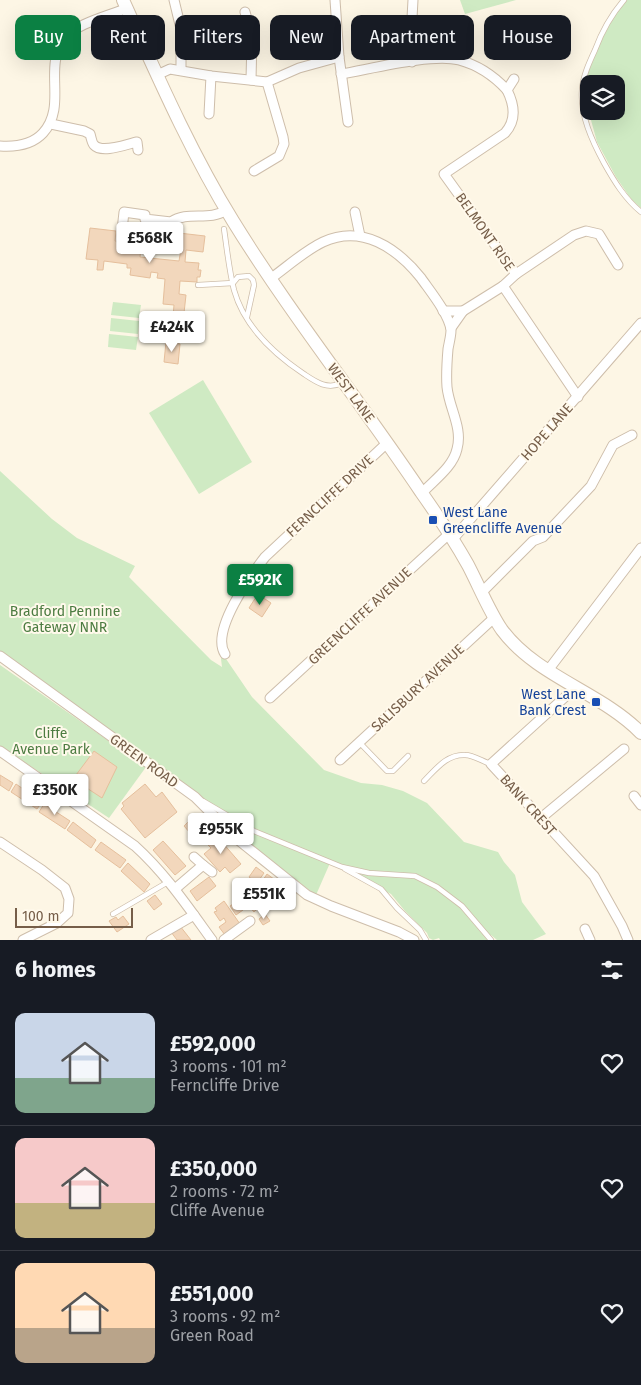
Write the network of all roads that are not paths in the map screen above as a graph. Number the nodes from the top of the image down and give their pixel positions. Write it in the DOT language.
graph roads {
  1 [pos="174,0"];
  2 [pos="335,0"];
  3 [pos="414,0"];
  4 [pos="624,0"];
  5 [pos="125,4"];
  6 [pos="245,12"];
  7 [pos="336,15"];
  8 [pos="326,60"];
  9 [pos="339,60"];
  10 [pos="412,62"];
  11 [pos="181,70"];
  12 [pos="341,74"];
  13 [pos="157,75"];
  14 [pos="211,76"];
  15 [pos="514,79"];
  16 [pos="251,80"];
  17 [pos="267,82"];
  18 [pos="507,90"];
  19 [pos="209,114"];
  20 [pos="348,122"];
  21 [pos="51,124"];
  22 [pos="0,146"];
  23 [pos="138,150"];
  24 [pos="254,171"];
  25 [pos="226,210"];
  26 [pos="355,212"];
  27 [pos="641,212"];
  28 [pos="224,229"];
  29 [pos="360,236"];
  30 [pos="121,239"];
  31 [pos="618,265"];
  32 [pos="516,274"];
  33 [pos="270,279"];
  34 [pos="232,283"];
  35 [pos="198,285"];
  36 [pos="503,286"];
  37 [pos="443,310"];
  38 [pos="463,312"];
  39 [pos="247,317"];
  40 [pos="641,323"];
  41 [pos="451,328"];
  42 [pos="343,382"];
  43 [pos="578,396"];
  44 [pos="632,435"];
  45 [pos="387,443"];
  46 [pos="422,493"];
  47 [pos="451,537"];
  48 [pos="641,548"];
  49 [pos="482,592"];
  50 [pos="495,617"];
  51 [pos="225,654"];
  52 [pos="0,656"];
  53 [pos="548,669"];
  54 [pos="576,687"];
  55 [pos="270,698"];
  56 [pos="641,733"];
  57 [pos="360,742"];
  58 [pos="624,749"];
  59 [pos="0,751"];
  60 [pos="408,756"];
  61 [pos="340,760"];
  62 [pos="491,764"];
  63 [pos="424,781"];
  64 [pos="634,796"];
  65 [pos="195,797"];
  66 [pos="641,805"];
  67 [pos="541,818"];
  68 [pos="0,842"];
  69 [pos="194,857"];
  70 [pos="204,865"];
  71 [pos="342,867"];
  72 [pos="212,872"];
  73 [pos="172,885"];
  74 [pos="113,914"];
  75 [pos="194,915"];
  76 [pos="250,921"];
  77 [pos="585,928"];
  78 [pos="156,939"];
  79 [pos="492,939"];
  80 [pos="24,940"];
  81 [pos="212,940"];
  82 [pos="224,940"];
  83 [pos="414,940"];
  84 [pos="426,940"];
  85 [pos="590,940"];
  86 [pos="628,940"];
  1 -- 11 [label="street"];
  2 -- 7 [label="street"];
  3 -- 10 [label="street"];
  4 -- 27 [label="lane"];
  5 -- 13 [label="street, WEST LANE"];
  5 -- 21 [label="street"];
  6 -- 16 [label="street"];
  8 -- 17 [label="street"];
  9 -- 12 [label="street"];
  10 -- 12 [label="street"];
  10 -- 18 [label="street"];
  11 -- 13 [label="street"];
  11 -- 14 [label="street"];
  12 -- 20 [label="street"];
  13 -- 25 [label="street, WEST LANE"];
  14 -- 16 [label="street"];
  14 -- 19 [label="street"];
  15 -- 18 [label="street"];
  16 -- 17 [label="street"];
  17 -- 24 [label="street"];
  18 -- 32 [label="street, BELMONT RISE"];
  21 -- 22 [label="street"];
  21 -- 23 [label="street"];
  25 -- 30 [label="street"];
  25 -- 33 [label="street, WEST LANE"];
  26 -- 29 [label="street"];
  28 -- 34 [label="lane"];
  29 -- 33 [label="street"];
  29 -- 37 [label="street"];
  31 -- 32 [label="street"];
  32 -- 36 [label="street, BELMONT RISE"];
  33 -- 42 [label="street, WEST LANE"];
  34 -- 35 [label="lane"];
  34 -- 39 [label="lane"];
  34 -- 39 [label="lane"];
  36 -- 38 [label="street"];
  36 -- 43 [label="street, BELMONT RISE"];
  37 -- 38 [label="street"];
  37 -- 41 [label="street"];
  38 -- 41 [label="street"];
  39 -- 42 [label="lane"];
  40 -- 43 [label="street, HOPE LANE"];
  41 -- 46 [label="street"];
  42 -- 45 [label="street, WEST LANE"];
  43 -- 47 [label="street, HOPE LANE"];
  44 -- 49 [label="street"];
  45 -- 46 [label="street, WEST LANE"];
  45 -- 51 [label="street, FERNCLIFFE DRIVE"];
  46 -- 47 [label="street, WEST LANE"];
  47 -- 49 [label="street, WEST LANE"];
  47 -- 55 [label="street, GREENCLIFFE AVENUE"];
  48 -- 53 [label="street"];
  49 -- 50 [label="street, WEST LANE"];
  50 -- 53 [label="street, WEST LANE"];
  50 -- 57 [label="street, SALISBURY AVENUE"];
  52 -- 65 [label="street, GREEN ROAD"];
  53 -- 54 [label="street, WEST LANE"];
  54 -- 56 [label="street, WEST LANE"];
  54 -- 62 [label="street, BANK CREST"];
  57 -- 60 [label="lane"];
  57 -- 61 [label="street, SALISBURY AVENUE"];
  58 -- 67 [label="street"];
  59 -- 73 [label="street"];
  62 -- 63 [label="lane"];
  62 -- 67 [label="street, BANK CREST"];
  64 -- 66 [label="street"];
  65 -- 71 [label="lane"];
  65 -- 83 [label="street, GREEN ROAD"];
  67 -- 86 [label="street, BANK CREST"];
  68 -- 80 [label="street"];
  69 -- 70 [label="street"];
  70 -- 72 [label="street"];
  70 -- 73 [label="street"];
  71 -- 79 [label="lane"];
  71 -- 84 [label="lane"];
  73 -- 74 [label="lane"];
  73 -- 75 [label="street"];
  75 -- 78 [label="street"];
  75 -- 81 [label="street"];
  76 -- 82 [label="street"];
  77 -- 85 [label="street"];
}
